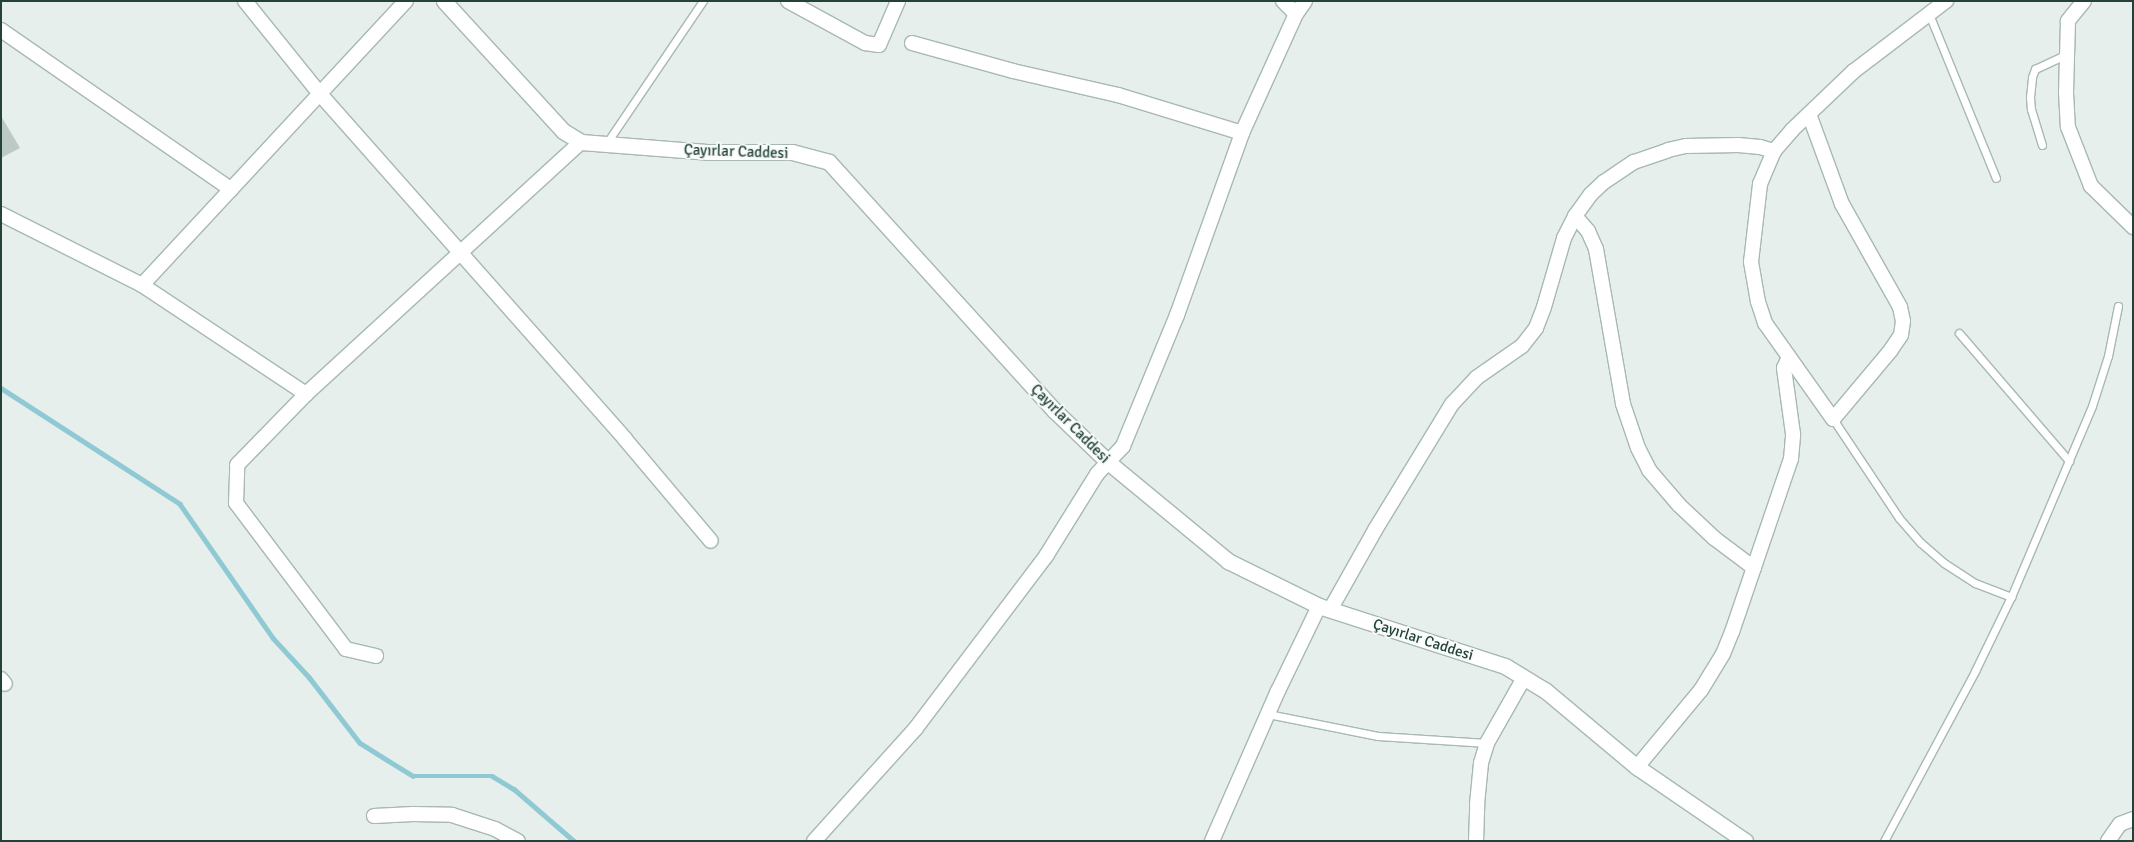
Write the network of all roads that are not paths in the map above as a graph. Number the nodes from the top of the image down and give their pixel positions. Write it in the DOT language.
graph roads {
  1 [pos="245,1"];
  2 [pos="406,1"];
  3 [pos="444,1"];
  4 [pos="703,1"];
  5 [pos="788,1"];
  6 [pos="898,1"];
  7 [pos="1283,1"];
  8 [pos="1305,1"];
  9 [pos="1946,1"];
  10 [pos="2084,1"];
  11 [pos="1296,14"];
  12 [pos="1929,14"];
  13 [pos="1,30"];
  14 [pos="912,43"];
  15 [pos="2067,54"];
  16 [pos="320,94"];
  17 [pos="1810,114"];
  18 [pos="1242,133"];
  19 [pos="581,142"];
  20 [pos="606,145"];
  21 [pos="2042,145"];
  22 [pos="1774,151"];
  23 [pos="1996,178"];
  24 [pos="230,190"];
  25 [pos="1,214"];
  26 [pos="1575,216"];
  27 [pos="2133,227"];
  28 [pos="460,252"];
  29 [pos="142,286"];
  30 [pos="2118,306"];
  31 [pos="1959,333"];
  32 [pos="1789,357"];
  33 [pos="306,394"];
  34 [pos="1833,419"];
  35 [pos="2069,461"];
  36 [pos="1108,462"];
  37 [pos="711,540"];
  38 [pos="1754,568"];
  39 [pos="2011,598"];
  40 [pos="1324,608"];
  41 [pos="376,656"];
  42 [pos="1524,678"];
  43 [pos="1268,714"];
  44 [pos="1487,743"];
  45 [pos="1637,767"];
  46 [pos="374,816"];
  47 [pos="2133,818"];
  48 [pos="1217,840"];
  49 [pos="1742,840"];
  50 [pos="518,841"];
  51 [pos="814,841"];
  52 [pos="1476,841"];
  53 [pos="1884,841"];
  54 [pos="2108,841"];
  1 -- 16 [label="street"];
  2 -- 16 [label="street"];
  3 -- 19 [label="street, Çayırlar Caddesi"];
  4 -- 20 [label="lane"];
  5 -- 6 [label="street"];
  7 -- 11 [label="street"];
  8 -- 11 [label="street"];
  9 -- 12 [label="street"];
  10 -- 15 [label="street"];
  11 -- 18 [label="street"];
  12 -- 17 [label="street"];
  12 -- 23 [label="lane"];
  13 -- 24 [label="street"];
  14 -- 18 [label="street"];
  15 -- 21 [label="lane"];
  15 -- 27 [label="street"];
  16 -- 24 [label="street"];
  16 -- 28 [label="street"];
  17 -- 22 [label="street"];
  17 -- 34 [label="street"];
  18 -- 36 [label="street"];
  19 -- 20 [label="street, Çayırlar Caddesi"];
  19 -- 28 [label="street"];
  20 -- 36 [label="street, Çayırlar Caddesi"];
  22 -- 26 [label="street"];
  22 -- 32 [label="street"];
  24 -- 29 [label="street"];
  25 -- 29 [label="street"];
  26 -- 38 [label="street"];
  26 -- 40 [label="street"];
  28 -- 33 [label="street"];
  28 -- 37 [label="street"];
  29 -- 33 [label="street"];
  30 -- 35 [label="lane"];
  31 -- 35 [label="lane"];
  32 -- 34 [label="street"];
  32 -- 38 [label="street"];
  33 -- 41 [label="street"];
  34 -- 39 [label="lane"];
  35 -- 39 [label="lane"];
  36 -- 40 [label="street, Çayırlar Caddesi"];
  36 -- 51 [label="street"];
  38 -- 45 [label="street"];
  39 -- 53 [label="lane"];
  40 -- 42 [label="street, Çayırlar Caddesi"];
  40 -- 43 [label="street"];
  42 -- 44 [label="street"];
  42 -- 45 [label="street, Çayırlar Caddesi"];
  43 -- 44 [label="lane"];
  43 -- 48 [label="street"];
  44 -- 52 [label="street"];
  45 -- 49 [label="street, Çayırlar Caddesi"];
  46 -- 50 [label="street"];
  47 -- 54 [label="street"];
}
